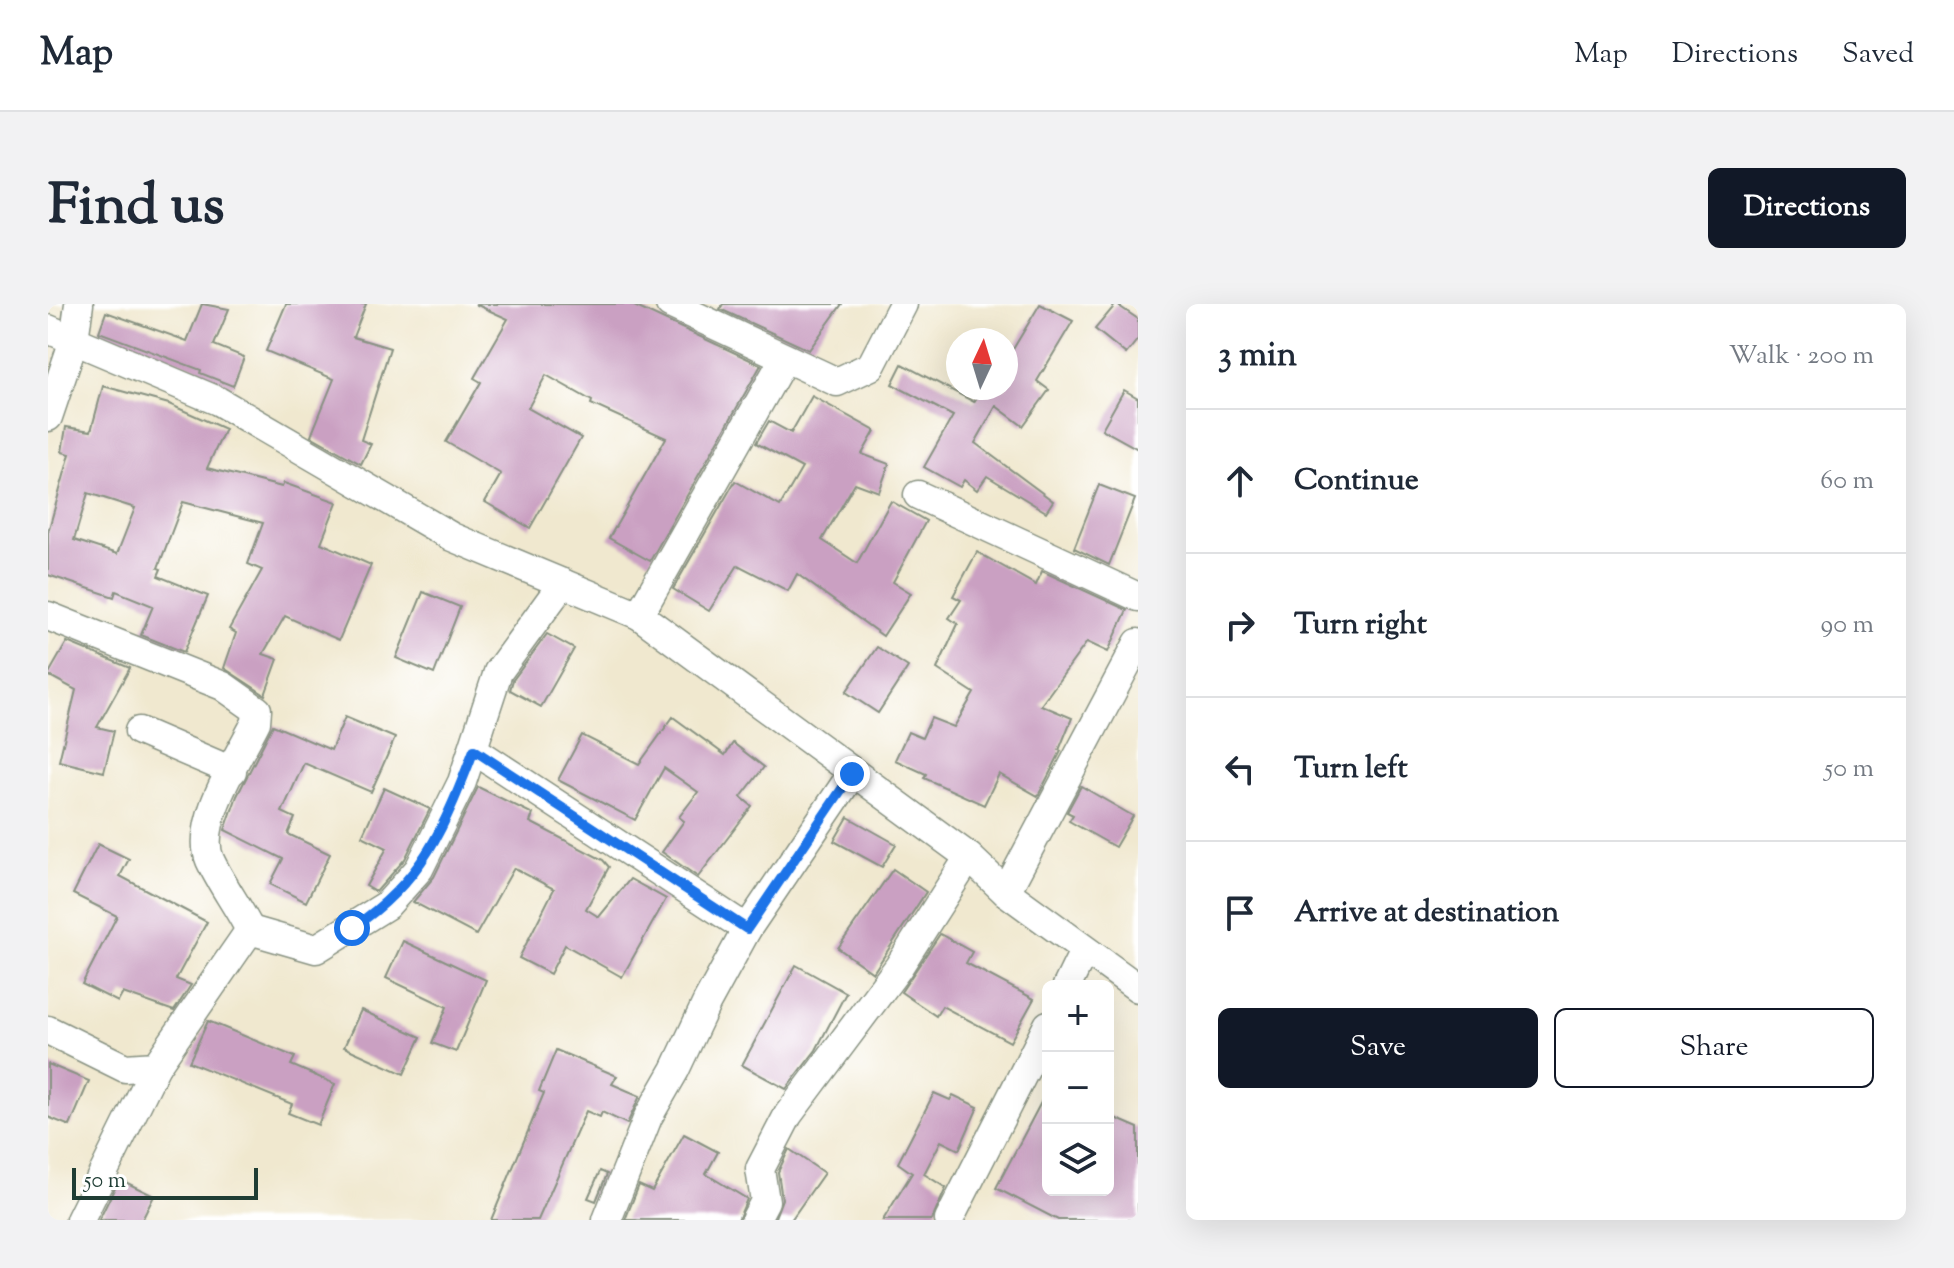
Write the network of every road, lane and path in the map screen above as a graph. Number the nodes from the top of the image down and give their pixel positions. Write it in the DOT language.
graph roads {
  1 [pos="79,304"];
  2 [pos="670,304"];
  3 [pos="903,304"];
  4 [pos="48,329"];
  5 [pos="74,340"];
  6 [pos="784,359"];
  7 [pos="48,417"];
  8 [pos="918,495"];
  9 [pos="563,583"];
  10 [pos="1138,597"];
  11 [pos="639,615"];
  12 [pos="48,616"];
  13 [pos="1138,643"];
  14 [pos="139,731"];
  15 [pos="474,750"];
  16 [pos="232,771"];
  17 [pos="852,774"];
  18 [pos="969,857"];
  19 [pos="1006,892"];
  20 [pos="747,929"];
  21 [pos="250,930"];
  22 [pos="1084,951"];
  23 [pos="1070,980"];
  24 [pos="1138,988"];
  25 [pos="48,1030"];
  26 [pos="1042,1037"];
  27 [pos="156,1066"];
  28 [pos="80,1220"];
  29 [pos="607,1220"];
  30 [pos="755,1220"];
  31 [pos="949,1220"];
  1 -- 5 [label="street"];
  2 -- 6 [label="street"];
  3 -- 6 [label="street"];
  4 -- 5 [label="street"];
  5 -- 7 [label="street"];
  5 -- 9 [label="street"];
  6 -- 11 [label="street"];
  8 -- 10 [label="street"];
  9 -- 11 [label="street"];
  9 -- 15 [label="street"];
  11 -- 17 [label="street"];
  12 -- 16 [label="street"];
  13 -- 19 [label="street"];
  14 -- 16 [label="street"];
  15 -- 20 [label="street"];
  15 -- 21 [label="street"];
  16 -- 21 [label="street"];
  17 -- 18 [label="street"];
  17 -- 20 [label="street"];
  18 -- 19 [label="street"];
  18 -- 30 [label="street"];
  19 -- 22 [label="street"];
  20 -- 29 [label="street"];
  21 -- 27 [label="street"];
  22 -- 23 [label="street"];
  22 -- 24 [label="street"];
  25 -- 27 [label="street"];
  26 -- 31 [label="street"];
  27 -- 28 [label="street"];
}
